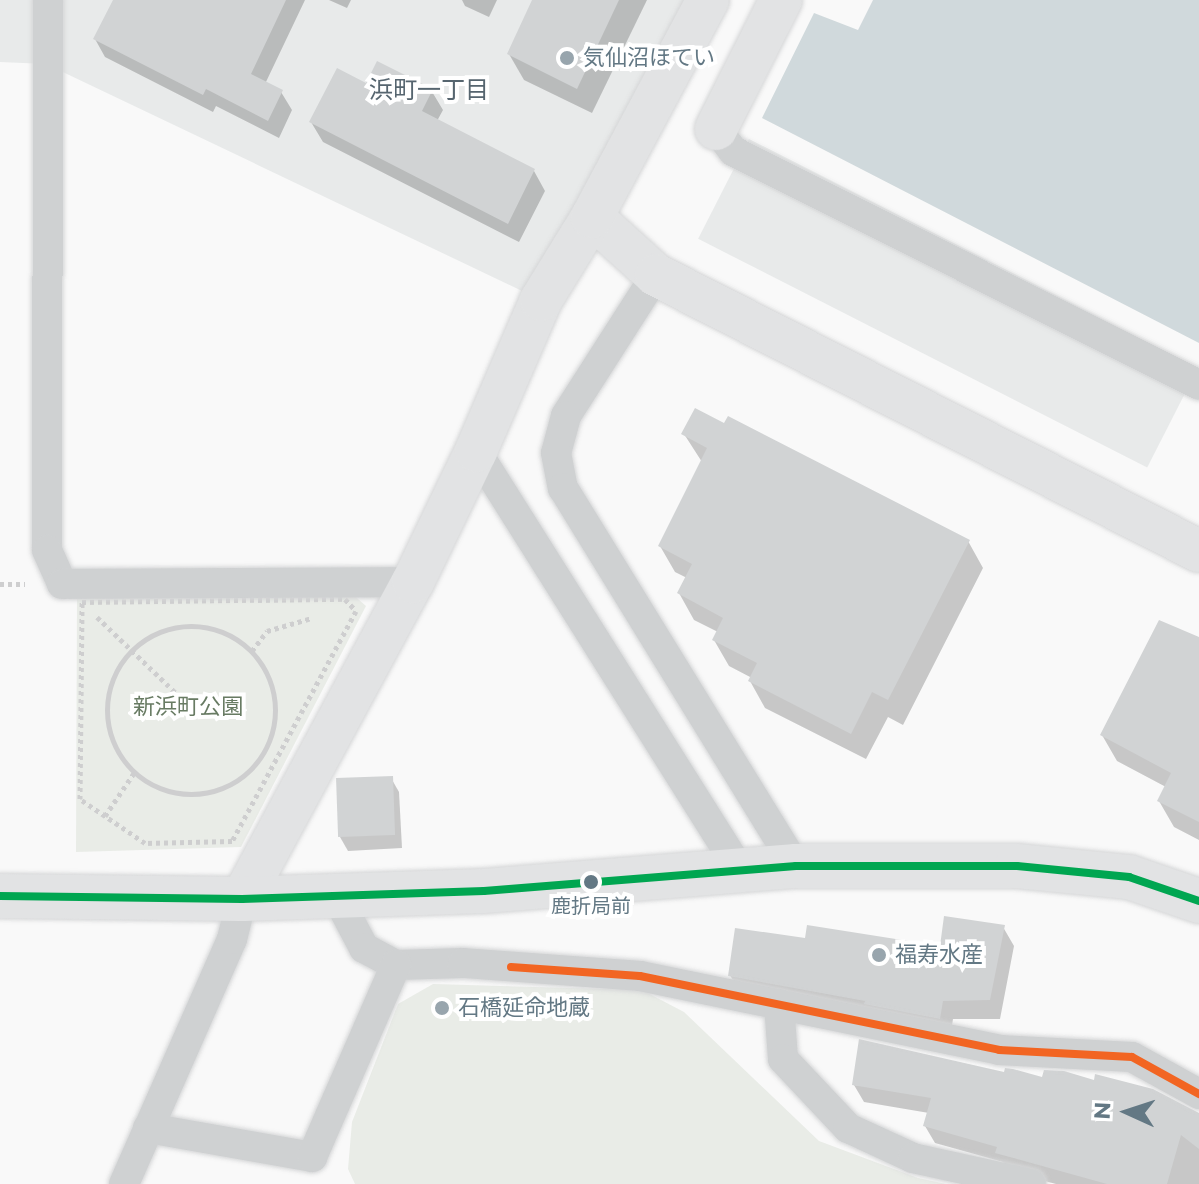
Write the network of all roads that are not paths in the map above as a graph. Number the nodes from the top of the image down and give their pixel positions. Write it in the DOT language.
graph roads {
  1 [pos="48,0"];
  2 [pos="708,0"];
  3 [pos="781,0"];
  4 [pos="716,129"];
  5 [pos="592,217"];
  6 [pos="656,275"];
  7 [pos="1199,385"];
  8 [pos="476,451"];
  9 [pos="1199,551"];
  10 [pos="413,582"];
  11 [pos="796,866"];
  12 [pos="739,869"];
  13 [pos="0,896"];
  14 [pos="337,897"];
  15 [pos="242,899"];
  16 [pos="1199,901"];
  17 [pos="396,965"];
  18 [pos="779,1004"];
  19 [pos="1199,1094"];
  20 [pos="148,1128"];
  21 [pos="124,1184"];
  22 [pos="1031,1184"];
  1 -- 10 [label="street"];
  2 -- 5 [label="street"];
  3 -- 4 [label="street"];
  4 -- 7 [label="street"];
  5 -- 6 [label="street"];
  5 -- 8 [label="street"];
  6 -- 9 [label="street"];
  6 -- 11 [label="street"];
  8 -- 10 [label="street"];
  8 -- 12 [label="street"];
  10 -- 15 [label="street"];
  11 -- 12 [label="main road"];
  11 -- 16 [label="main road"];
  12 -- 14 [label="main road"];
  13 -- 15 [label="main road"];
  14 -- 15 [label="main road"];
  14 -- 17 [label="street"];
  15 -- 20 [label="street"];
  17 -- 18 [label="street"];
  17 -- 20 [label="street"];
  18 -- 19 [label="street"];
  18 -- 22 [label="street"];
  20 -- 21 [label="street"];
}
